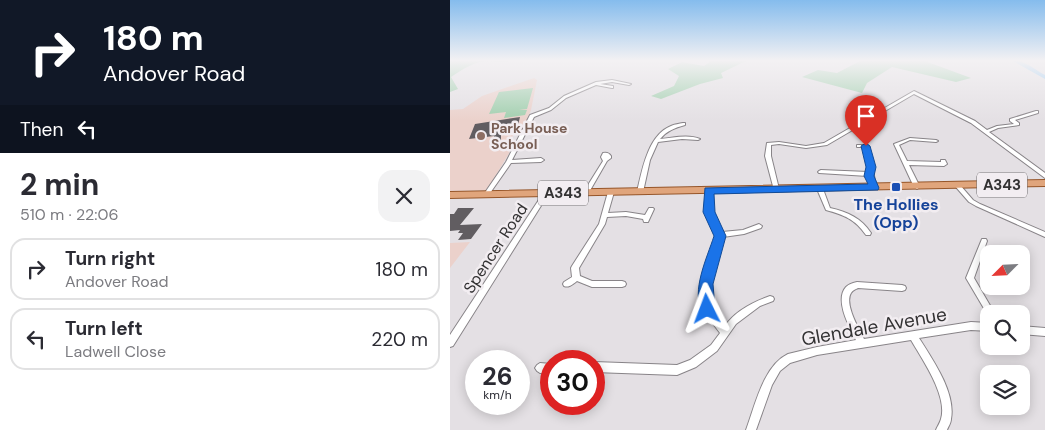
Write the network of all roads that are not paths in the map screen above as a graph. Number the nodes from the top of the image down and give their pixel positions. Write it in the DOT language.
graph roads {
  1 [pos="612,81"];
  2 [pos="612,81"];
  3 [pos="595,84"];
  4 [pos="629,84"];
  5 [pos="612,87"];
  6 [pos="1037,112"];
  7 [pos="683,124"];
  8 [pos="1016,124"];
  9 [pos="1022,126"];
  10 [pos="988,132"];
  11 [pos="698,139"];
  12 [pos="656,141"];
  13 [pos="936,141"];
  14 [pos="859,146"];
  15 [pos="541,159"];
  16 [pos="606,159"];
  17 [pos="944,161"];
  18 [pos="509,162"];
  19 [pos="906,163"];
  20 [pos="821,172"];
  21 [pos="869,174"];
  22 [pos="1045,176"];
  23 [pos="1045,183"];
  24 [pos="958,186"];
  25 [pos="916,187"];
  26 [pos="820,188"];
  27 [pos="874,188"];
  28 [pos="776,189"];
  29 [pos="709,191"];
  30 [pos="611,192"];
  31 [pos="640,192"];
  32 [pos="586,193"];
  33 [pos="546,194"];
  34 [pos="450,195"];
  35 [pos="486,195"];
  36 [pos="651,209"];
  37 [pos="605,215"];
  38 [pos="759,226"];
  39 [pos="868,233"];
  40 [pos="1045,235"];
  41 [pos="720,236"];
  42 [pos="984,241"];
  43 [pos="576,278"];
  44 [pos="567,284"];
  45 [pos="622,284"];
  46 [pos="898,290"];
  47 [pos="770,299"];
  48 [pos="986,305"];
  49 [pos="980,326"];
  50 [pos="1030,331"];
  51 [pos="724,332"];
  52 [pos="1045,332"];
  53 [pos="913,336"];
  54 [pos="450,343"];
  55 [pos="862,344"];
  56 [pos="605,367"];
  57 [pos="751,430"];
  58 [pos="941,430"];
  1 -- 3 [label="street"];
  2 -- 4 [label="street"];
  3 -- 5 [label="street"];
  3 -- 18 [label="street"];
  6 -- 8 [label="street"];
  7 -- 12 [label="street"];
  8 -- 9 [label="street"];
  8 -- 10 [label="street"];
  10 -- 22 [label="street"];
  10 -- 28 [label="street"];
  11 -- 12 [label="street"];
  12 -- 31 [label="street"];
  13 -- 19 [label="street"];
  14 -- 21 [label="street"];
  15 -- 18 [label="street"];
  16 -- 32 [label="street"];
  17 -- 19 [label="street"];
  18 -- 35 [label="street"];
  19 -- 25 [label="street"];
  20 -- 21 [label="street"];
  21 -- 27 [label="street"];
  23 -- 24 [label="main road, A343"];
  24 -- 25 [label="main road, A343"];
  24 -- 40 [label="street"];
  25 -- 27 [label="main road, A343"];
  26 -- 27 [label="main road, A343"];
  26 -- 28 [label="main road, A343"];
  26 -- 39 [label="street"];
  28 -- 29 [label="main road, A343"];
  29 -- 31 [label="main road, A343"];
  29 -- 41 [label="street"];
  30 -- 31 [label="main road, A343"];
  30 -- 32 [label="main road, A343"];
  30 -- 37 [label="street"];
  32 -- 33 [label="main road, A343"];
  33 -- 35 [label="main road, A343"];
  33 -- 54 [label="street, Spencer Road"];
  34 -- 35 [label="main road, A343"];
  36 -- 37 [label="street"];
  37 -- 43 [label="street"];
  38 -- 41 [label="street"];
  41 -- 51 [label="street"];
  42 -- 48 [label="street"];
  43 -- 44 [label="street"];
  43 -- 45 [label="street"];
  46 -- 55 [label="street"];
  47 -- 51 [label="street"];
  49 -- 53 [label="street, Glendale Avenue"];
  50 -- 52 [label="street"];
  51 -- 56 [label="street"];
  53 -- 55 [label="street, Glendale Avenue"];
  53 -- 58 [label="street"];
  55 -- 57 [label="street, Glendale Avenue"];
}
